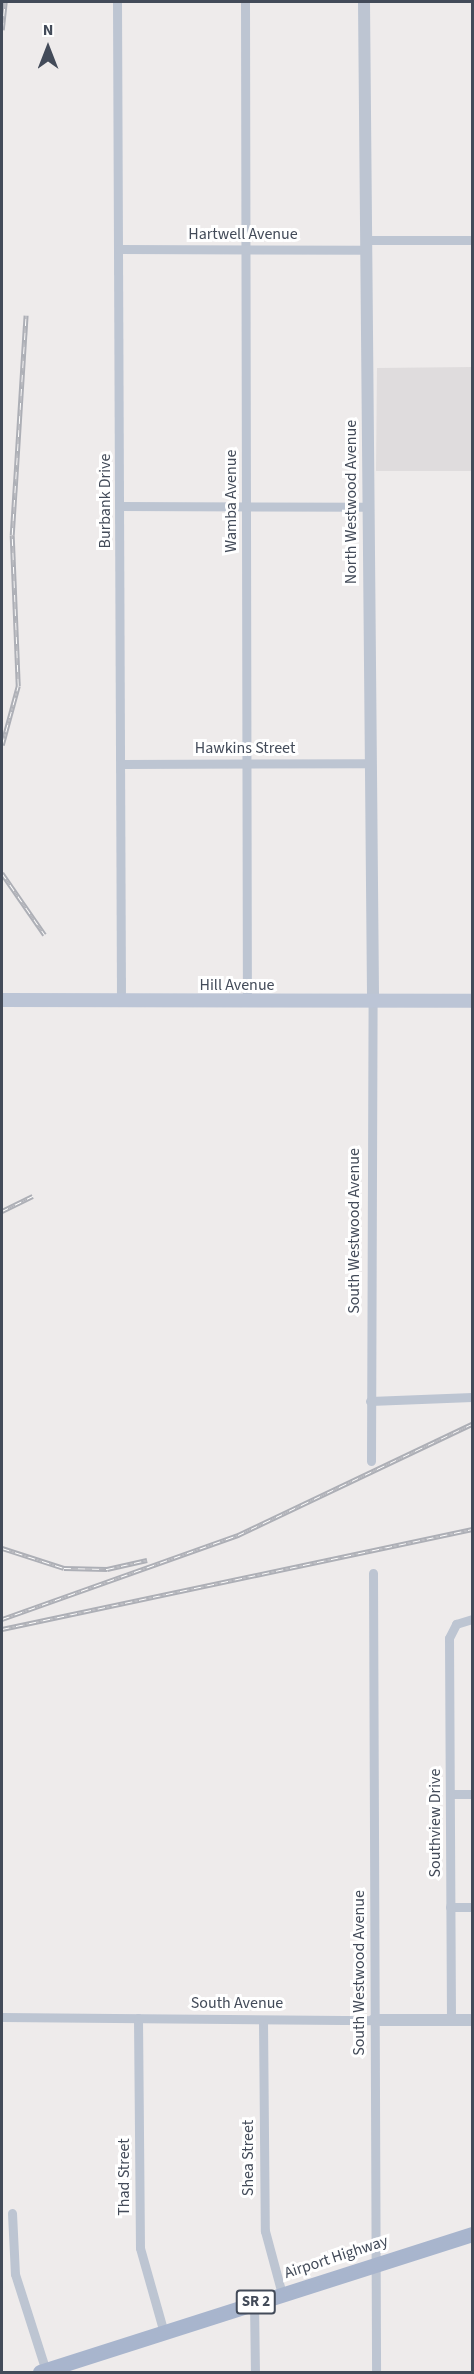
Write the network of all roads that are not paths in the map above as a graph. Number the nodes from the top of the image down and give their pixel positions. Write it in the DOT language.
graph roads {
  1 [pos="117,2"];
  2 [pos="245,2"];
  3 [pos="364,2"];
  4 [pos="472,240"];
  5 [pos="366,245"];
  6 [pos="119,249"];
  7 [pos="245,249"];
  8 [pos="120,506"];
  9 [pos="246,507"];
  10 [pos="367,507"];
  11 [pos="248,763"];
  12 [pos="368,763"];
  13 [pos="122,764"];
  14 [pos="2,1000"];
  15 [pos="121,1000"];
  16 [pos="248,1001"];
  17 [pos="373,1002"];
  18 [pos="472,1002"];
  19 [pos="472,1397"];
  20 [pos="370,1401"];
  21 [pos="371,1461"];
  22 [pos="373,1573"];
  23 [pos="472,1619"];
  24 [pos="450,1794"];
  25 [pos="472,1794"];
  26 [pos="450,1907"];
  27 [pos="472,1907"];
  28 [pos="2,2017"];
  29 [pos="138,2018"];
  30 [pos="262,2020"];
  31 [pos="374,2020"];
  32 [pos="451,2020"];
  33 [pos="472,2020"];
  34 [pos="12,2213"];
  35 [pos="472,2234"];
  36 [pos="375,2263"];
  37 [pos="282,2294"];
  38 [pos="254,2302"];
  39 [pos="164,2333"];
  40 [pos="52,2370"];
  41 [pos="255,2373"];
  42 [pos="376,2373"];
  1 -- 6 [label="street, Burbank Drive"];
  2 -- 7 [label="street, Wamba Avenue"];
  3 -- 5 [label="street, North Westwood Avenue"];
  4 -- 5 [label="street, Hartwell Avenue"];
  5 -- 7 [label="street, Hartwell Avenue"];
  5 -- 10 [label="street, North Westwood Avenue"];
  6 -- 7 [label="street, Hartwell Avenue"];
  6 -- 8 [label="street, Burbank Drive"];
  7 -- 9 [label="street, Wamba Avenue"];
  8 -- 9 [label="street"];
  8 -- 13 [label="street, Burbank Drive"];
  9 -- 10 [label="street"];
  9 -- 11 [label="street, Wamba Avenue"];
  10 -- 12 [label="street, North Westwood Avenue"];
  11 -- 12 [label="street, Hawkins Street"];
  11 -- 13 [label="street, Hawkins Street"];
  11 -- 16 [label="street, Wamba Avenue"];
  12 -- 17 [label="street, North Westwood Avenue"];
  13 -- 15 [label="street, Burbank Drive"];
  14 -- 15 [label="main road, Hill Avenue"];
  15 -- 16 [label="main road, Hill Avenue"];
  16 -- 17 [label="main road, Hill Avenue"];
  17 -- 18 [label="main road, Hill Avenue"];
  17 -- 20 [label="street, South Westwood Avenue"];
  19 -- 20 [label="street"];
  20 -- 21 [label="street, South Westwood Avenue"];
  22 -- 31 [label="street, South Westwood Avenue"];
  23 -- 24 [label="street, Southview Drive"];
  24 -- 25 [label="street"];
  24 -- 26 [label="street, Southview Drive"];
  26 -- 27 [label="street"];
  26 -- 32 [label="street, Southview Drive"];
  28 -- 29 [label="street, South Avenue"];
  29 -- 30 [label="street, South Avenue"];
  29 -- 39 [label="street, Thad Street"];
  30 -- 31 [label="street, South Avenue"];
  30 -- 37 [label="street, Shea Street"];
  31 -- 32 [label="street, South Avenue"];
  31 -- 36 [label="street, South Westwood Avenue"];
  32 -- 33 [label="street, South Avenue"];
  34 -- 40 [label="street"];
  35 -- 36 [label="main road, Airport Highway / SR 2"];
  36 -- 37 [label="main road, Airport Highway / SR 2"];
  36 -- 42 [label="street, South Westwood Avenue"];
  37 -- 38 [label="main road, Airport Highway / SR 2"];
  38 -- 39 [label="main road, Airport Highway / SR 2"];
  38 -- 41 [label="street"];
  39 -- 40 [label="main road, Airport Highway / SR 2"];
}
